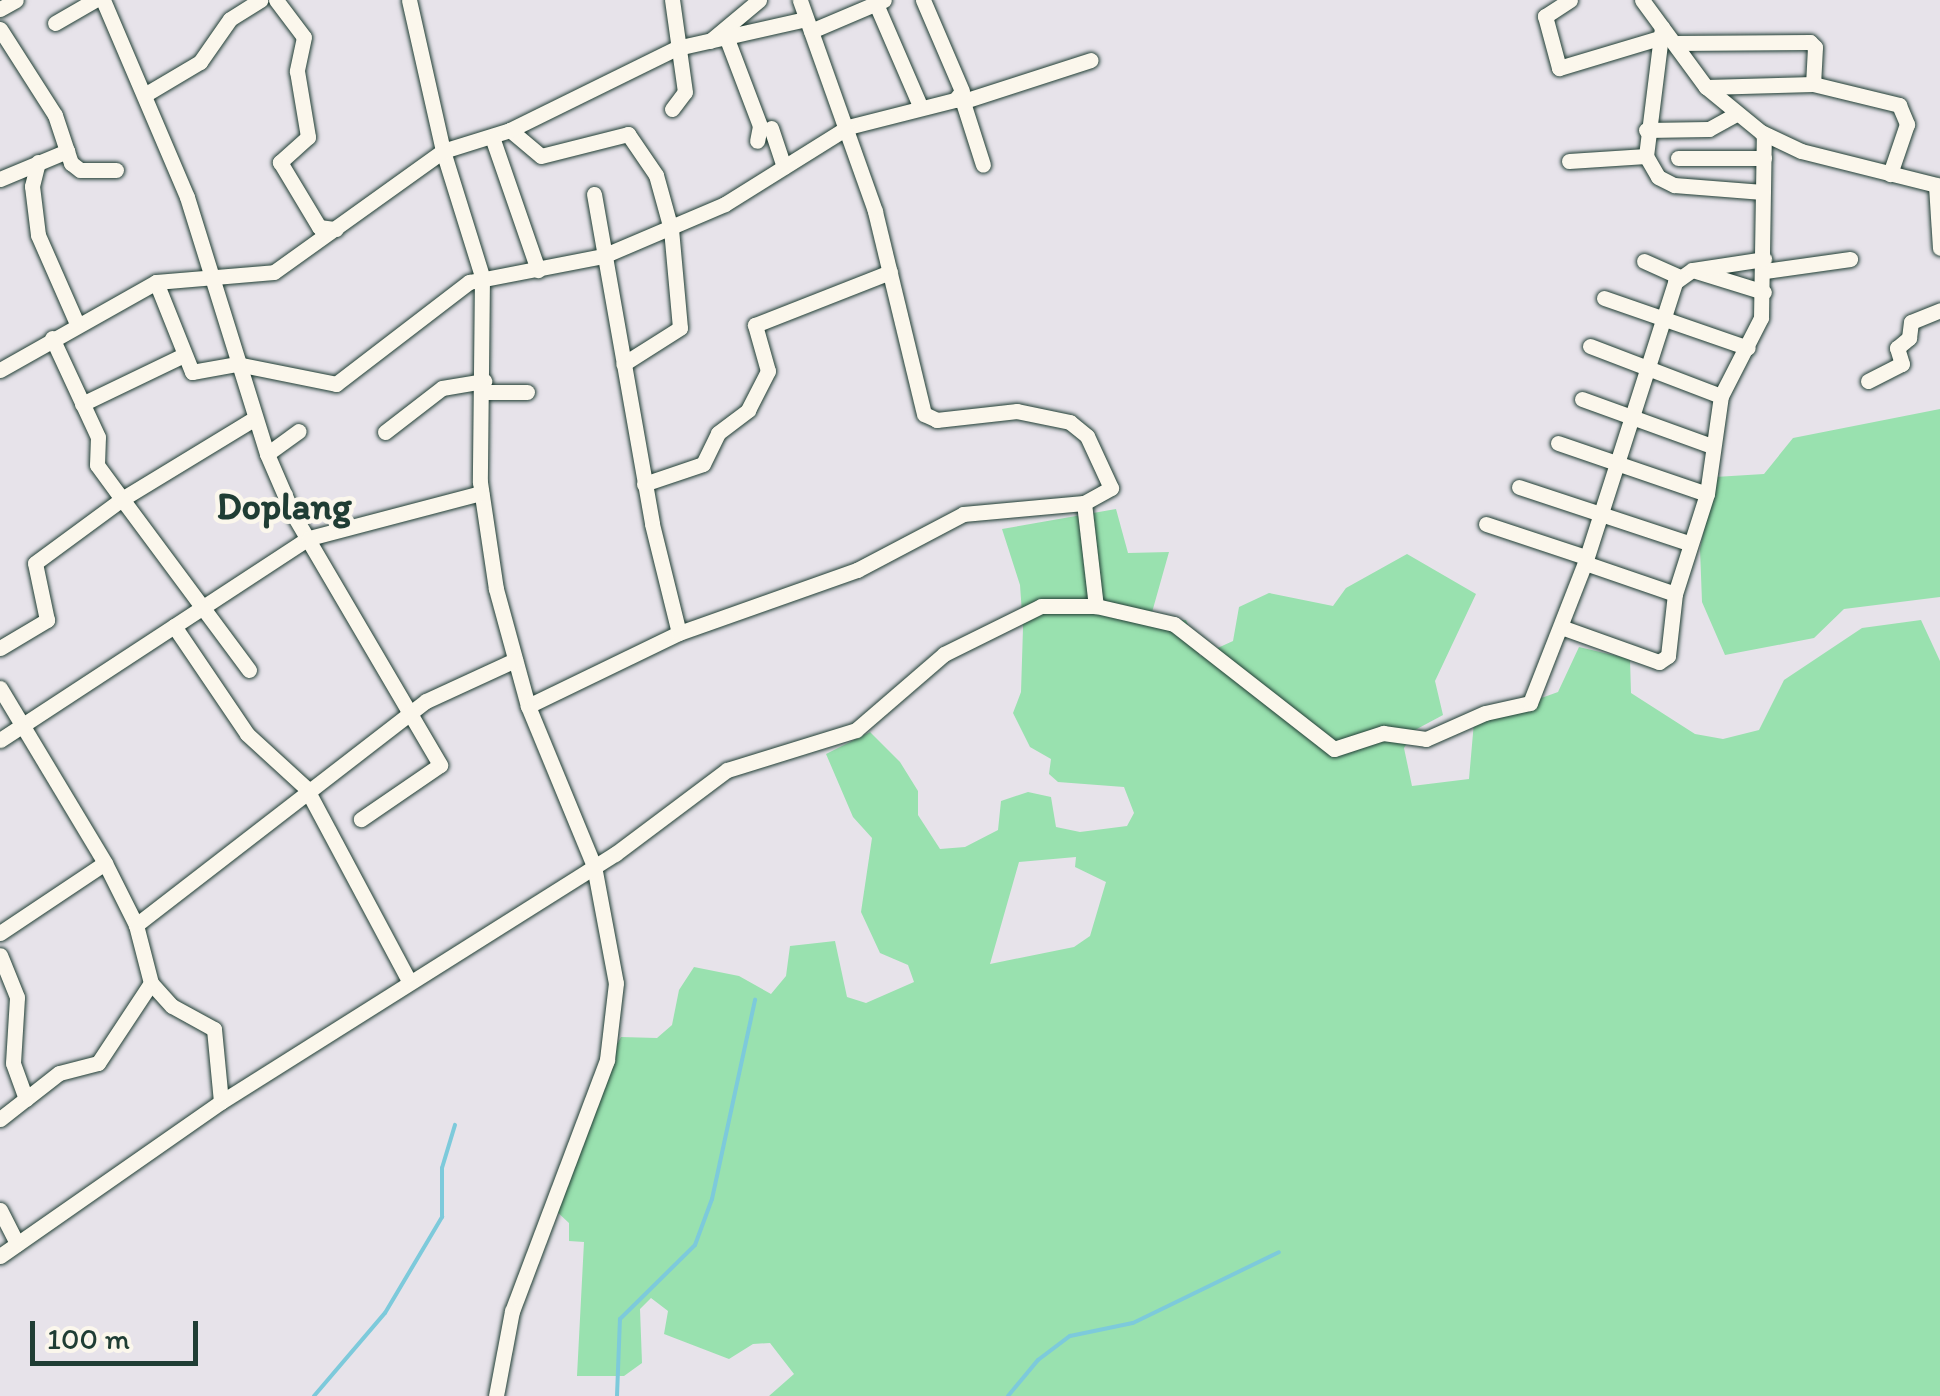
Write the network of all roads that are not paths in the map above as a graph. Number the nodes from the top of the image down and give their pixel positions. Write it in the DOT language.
graph roads {
  1 [pos="16,0"];
  2 [pos="95,0"];
  3 [pos="103,0"];
  4 [pos="261,0"];
  5 [pos="276,0"];
  6 [pos="409,0"];
  7 [pos="672,0"];
  8 [pos="759,0"];
  9 [pos="800,0"];
  10 [pos="923,0"];
  11 [pos="1570,0"];
  12 [pos="1642,0"];
  13 [pos="879,2"];
  14 [pos="0,9"];
  15 [pos="55,23"];
  16 [pos="808,25"];
  17 [pos="0,29"];
  18 [pos="1665,36"];
  19 [pos="727,40"];
  20 [pos="710,41"];
  21 [pos="677,48"];
  22 [pos="1092,60"];
  23 [pos="1813,84"];
  24 [pos="1706,87"];
  25 [pos="146,94"];
  26 [pos="962,98"];
  27 [pos="921,108"];
  28 [pos="672,109"];
  29 [pos="1734,115"];
  30 [pos="848,127"];
  31 [pos="510,130"];
  32 [pos="1646,130"];
  33 [pos="1764,134"];
  34 [pos="492,137"];
  35 [pos="66,151"];
  36 [pos="443,151"];
  37 [pos="1646,156"];
  38 [pos="1678,158"];
  39 [pos="1764,158"];
  40 [pos="1568,160"];
  41 [pos="38,162"];
  42 [pos="983,164"];
  43 [pos="784,166"];
  44 [pos="116,170"];
  45 [pos="1890,174"];
  46 [pos="0,179"];
  47 [pos="1938,186"];
  48 [pos="1763,192"];
  49 [pos="594,194"];
  50 [pos="336,228"];
  51 [pos="671,229"];
  52 [pos="1940,248"];
  53 [pos="606,254"];
  54 [pos="1850,259"];
  55 [pos="1644,260"];
  56 [pos="1764,265"];
  57 [pos="538,270"];
  58 [pos="890,272"];
  59 [pos="1685,272"];
  60 [pos="482,276"];
  61 [pos="212,278"];
  62 [pos="156,282"];
  63 [pos="1764,292"];
  64 [pos="1604,298"];
  65 [pos="1940,310"];
  66 [pos="1664,322"];
  67 [pos="77,324"];
  68 [pos="52,338"];
  69 [pos="1590,346"];
  70 [pos="1748,348"];
  71 [pos="184,355"];
  72 [pos="238,364"];
  73 [pos="623,364"];
  74 [pos="1649,368"];
  75 [pos="0,370"];
  76 [pos="1868,382"];
  77 [pos="484,387"];
  78 [pos="527,392"];
  79 [pos="1721,396"];
  80 [pos="1582,399"];
  81 [pos="82,404"];
  82 [pos="1634,417"];
  83 [pos="252,420"];
  84 [pos="298,431"];
  85 [pos="386,432"];
  86 [pos="1558,443"];
  87 [pos="1712,446"];
  88 [pos="267,454"];
  89 [pos="1615,465"];
  90 [pos="644,484"];
  91 [pos="1518,487"];
  92 [pos="481,493"];
  93 [pos="1707,494"];
  94 [pos="122,499"];
  95 [pos="1084,503"];
  96 [pos="1601,512"];
  97 [pos="1486,524"];
  98 [pos="309,538"];
  99 [pos="1688,543"];
  100 [pos="1584,559"];
  101 [pos="1675,594"];
  102 [pos="1096,606"];
  103 [pos="201,608"];
  104 [pos="174,626"];
  105 [pos="1562,627"];
  106 [pos="679,633"];
  107 [pos="0,648"];
  108 [pos="515,660"];
  109 [pos="250,670"];
  110 [pos="0,688"];
  111 [pos="528,706"];
  112 [pos="410,713"];
  113 [pos="24,724"];
  114 [pos="0,740"];
  115 [pos="306,788"];
  116 [pos="361,819"];
  117 [pos="105,863"];
  118 [pos="594,866"];
  119 [pos="136,925"];
  120 [pos="0,933"];
  121 [pos="0,954"];
  122 [pos="409,981"];
  123 [pos="151,983"];
  124 [pos="18,1007"];
  125 [pos="0,1012"];
  126 [pos="26,1100"];
  127 [pos="221,1102"];
  128 [pos="0,1119"];
  129 [pos="0,1210"];
  130 [pos="17,1244"];
  131 [pos="0,1256"];
  132 [pos="496,1396"];
  1 -- 14 [label="street"];
  2 -- 15 [label="street"];
  3 -- 25 [label="street"];
  4 -- 25 [label="street"];
  5 -- 50 [label="street"];
  6 -- 36 [label="street"];
  7 -- 21 [label="street"];
  8 -- 20 [label="street"];
  9 -- 16 [label="street"];
  10 -- 26 [label="street"];
  11 -- 18 [label="street"];
  12 -- 18 [label="street"];
  13 -- 16 [label="street"];
  13 -- 27 [label="street"];
  16 -- 19 [label="street"];
  16 -- 30 [label="street"];
  17 -- 35 [label="street"];
  18 -- 23 [label="street"];
  18 -- 24 [label="street"];
  18 -- 32 [label="street"];
  19 -- 20 [label="street"];
  19 -- 43 [label="street"];
  20 -- 21 [label="street"];
  21 -- 28 [label="street"];
  21 -- 31 [label="street"];
  22 -- 26 [label="street"];
  23 -- 24 [label="street"];
  23 -- 45 [label="street"];
  24 -- 29 [label="street"];
  25 -- 61 [label="street"];
  26 -- 27 [label="street"];
  26 -- 42 [label="street"];
  27 -- 30 [label="street"];
  29 -- 32 [label="street"];
  29 -- 33 [label="street"];
  30 -- 43 [label="street"];
  30 -- 58 [label="street"];
  31 -- 34 [label="street"];
  31 -- 51 [label="street"];
  32 -- 37 [label="street"];
  33 -- 39 [label="street"];
  33 -- 45 [label="street"];
  34 -- 36 [label="street"];
  34 -- 57 [label="street"];
  35 -- 41 [label="street"];
  35 -- 44 [label="street"];
  36 -- 50 [label="street"];
  36 -- 60 [label="street"];
  37 -- 40 [label="street"];
  37 -- 48 [label="street"];
  38 -- 39 [label="street"];
  39 -- 48 [label="street"];
  41 -- 46 [label="street"];
  41 -- 67 [label="street"];
  43 -- 51 [label="street"];
  45 -- 47 [label="street"];
  47 -- 52 [label="street"];
  48 -- 56 [label="street"];
  49 -- 53 [label="street"];
  50 -- 61 [label="street"];
  51 -- 53 [label="street"];
  51 -- 73 [label="street"];
  53 -- 57 [label="street"];
  53 -- 73 [label="street"];
  54 -- 56 [label="street"];
  55 -- 59 [label="street"];
  56 -- 59 [label="street"];
  56 -- 63 [label="street"];
  57 -- 60 [label="street"];
  58 -- 90 [label="street"];
  58 -- 95 [label="street"];
  59 -- 63 [label="street"];
  59 -- 66 [label="street"];
  60 -- 72 [label="street"];
  60 -- 77 [label="street"];
  61 -- 62 [label="street"];
  61 -- 72 [label="street"];
  62 -- 67 [label="street"];
  62 -- 71 [label="street"];
  63 -- 70 [label="street"];
  64 -- 66 [label="street"];
  65 -- 76 [label="street"];
  66 -- 70 [label="street"];
  66 -- 74 [label="street"];
  67 -- 68 [label="street"];
  68 -- 75 [label="street"];
  68 -- 81 [label="street"];
  69 -- 74 [label="street"];
  70 -- 79 [label="street"];
  71 -- 72 [label="street"];
  71 -- 81 [label="street"];
  72 -- 83 [label="street"];
  73 -- 90 [label="street"];
  74 -- 79 [label="street"];
  74 -- 82 [label="street"];
  77 -- 78 [label="street"];
  77 -- 85 [label="street"];
  77 -- 92 [label="street"];
  79 -- 87 [label="street"];
  80 -- 82 [label="street"];
  81 -- 94 [label="street"];
  82 -- 87 [label="street"];
  82 -- 89 [label="street"];
  83 -- 88 [label="street"];
  83 -- 94 [label="street"];
  84 -- 88 [label="street"];
  86 -- 89 [label="street"];
  87 -- 93 [label="street"];
  88 -- 98 [label="street"];
  89 -- 93 [label="street"];
  89 -- 96 [label="street"];
  90 -- 106 [label="street"];
  91 -- 96 [label="street"];
  92 -- 98 [label="street"];
  92 -- 108 [label="street"];
  93 -- 99 [label="street"];
  94 -- 103 [label="street"];
  94 -- 107 [label="street"];
  95 -- 102 [label="street"];
  95 -- 106 [label="street"];
  96 -- 99 [label="street"];
  96 -- 100 [label="street"];
  97 -- 100 [label="street"];
  98 -- 103 [label="street"];
  98 -- 112 [label="street"];
  99 -- 101 [label="street"];
  100 -- 101 [label="street"];
  100 -- 105 [label="street"];
  101 -- 105 [label="street"];
  102 -- 105 [label="street"];
  102 -- 118 [label="street"];
  103 -- 104 [label="street"];
  103 -- 109 [label="street"];
  104 -- 113 [label="street"];
  104 -- 115 [label="street"];
  106 -- 111 [label="street"];
  108 -- 111 [label="street"];
  108 -- 112 [label="street"];
  110 -- 113 [label="street"];
  111 -- 118 [label="street"];
  112 -- 115 [label="street"];
  112 -- 116 [label="street"];
  113 -- 114 [label="street"];
  113 -- 117 [label="street"];
  115 -- 119 [label="street"];
  115 -- 122 [label="street"];
  117 -- 119 [label="street"];
  117 -- 120 [label="street"];
  118 -- 122 [label="street"];
  118 -- 132 [label="street"];
  119 -- 123 [label="street"];
  121 -- 124 [label="street"];
  122 -- 127 [label="street"];
  123 -- 126 [label="street"];
  123 -- 127 [label="street"];
  124 -- 125 [label="street"];
  124 -- 126 [label="street"];
  126 -- 128 [label="street"];
  127 -- 130 [label="street"];
  129 -- 130 [label="street"];
  130 -- 131 [label="street"];
}
